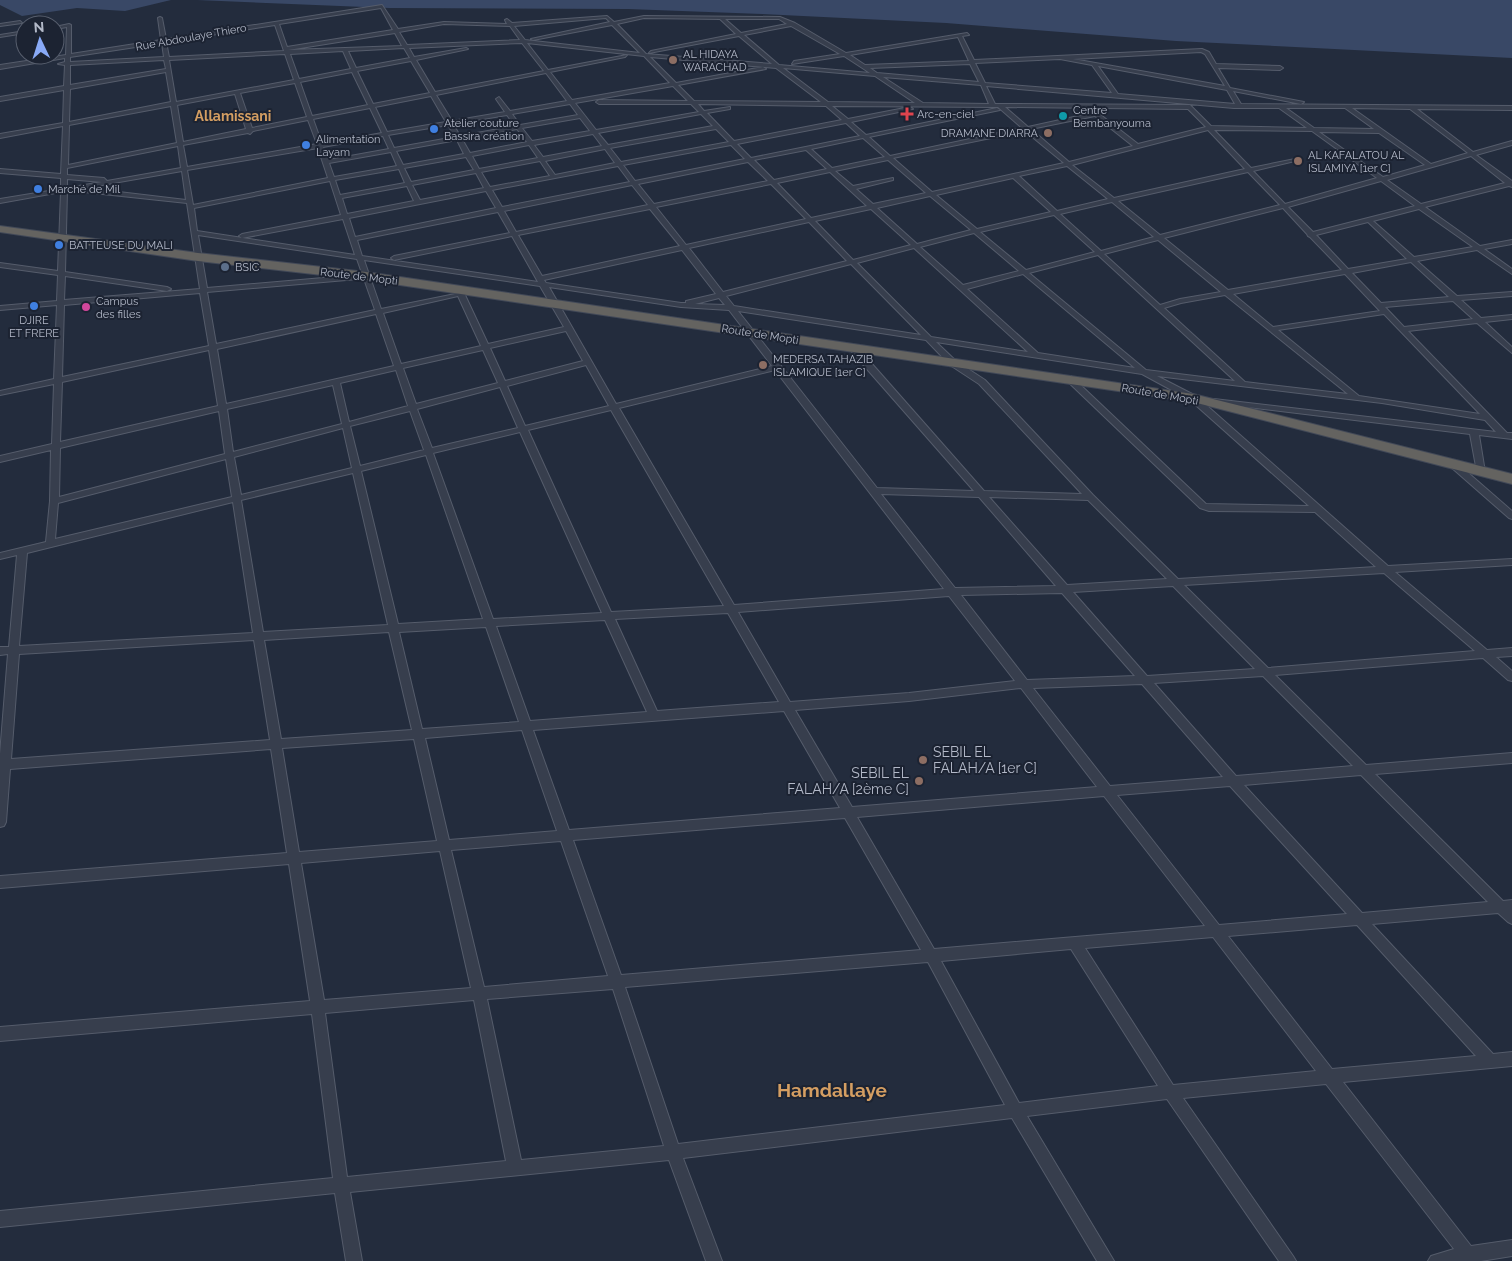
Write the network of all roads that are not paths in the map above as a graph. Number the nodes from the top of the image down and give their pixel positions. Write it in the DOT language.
graph roads {
  1 [pos="160,18"];
  2 [pos="722,19"];
  3 [pos="276,22"];
  4 [pos="507,22"];
  5 [pos="15,23"];
  6 [pos="613,24"];
  7 [pos="792,24"];
  8 [pos="0,25"];
  9 [pos="65,26"];
  10 [pos="394,32"];
  11 [pos="15,34"];
  12 [pos="740,35"];
  13 [pos="0,36"];
  14 [pos="164,41"];
  15 [pos="523,41"];
  16 [pos="496,42"];
  17 [pos="406,48"];
  18 [pos="345,50"];
  19 [pos="287,51"];
  20 [pos="634,54"];
  21 [pos="644,54"];
  22 [pos="846,56"];
  23 [pos="1060,58"];
  24 [pos="68,60"];
  25 [pos="413,60"];
  26 [pos="973,62"];
  27 [pos="168,64"];
  28 [pos="1094,65"];
  29 [pos="777,66"];
  30 [pos="1216,66"];
  31 [pos="0,67"];
  32 [pos="863,67"];
  33 [pos="1280,68"];
  34 [pos="355,70"];
  35 [pos="548,73"];
  36 [pos="875,74"];
  37 [pos="297,80"];
  38 [pos="982,83"];
  39 [pos="675,85"];
  40 [pos="68,87"];
  41 [pos="1231,90"];
  42 [pos="237,92"];
  43 [pos="1115,94"];
  44 [pos="434,96"];
  45 [pos="0,99"];
  46 [pos="499,100"];
  47 [pos="571,102"];
  48 [pos="693,102"];
  49 [pos="757,103"];
  50 [pos="174,104"];
  51 [pos="827,104"];
  52 [pos="923,105"];
  53 [pos="932,105"];
  54 [pos="1086,106"];
  55 [pos="1239,106"];
  56 [pos="1325,106"];
  57 [pos="1345,106"];
  58 [pos="1410,106"];
  59 [pos="999,107"];
  60 [pos="1189,107"];
  61 [pos="1280,107"];
  62 [pos="372,108"];
  63 [pos="1511,108"];
  64 [pos="702,112"];
  65 [pos="508,113"];
  66 [pos="1096,114"];
  67 [pos="582,116"];
  68 [pos="311,120"];
  69 [pos="846,121"];
  70 [pos="449,122"];
  71 [pos="67,124"];
  72 [pos="718,127"];
  73 [pos="519,128"];
  74 [pos="1210,128"];
  75 [pos="1314,129"];
  76 [pos="1028,130"];
  77 [pos="594,131"];
  78 [pos="1380,131"];
  79 [pos="250,132"];
  80 [pos="385,133"];
  81 [pos="0,136"];
  82 [pos="866,137"];
  83 [pos="458,138"];
  84 [pos="529,143"];
  85 [pos="734,143"];
  86 [pos="1512,143"];
  87 [pos="181,145"];
  88 [pos="320,145"];
  89 [pos="606,147"];
  90 [pos="1138,147"];
  91 [pos="808,149"];
  92 [pos="393,150"];
  93 [pos="1471,154"];
  94 [pos="468,155"];
  95 [pos="889,158"];
  96 [pos="540,159"];
  97 [pos="1293,160"];
  98 [pos="750,161"];
  99 [pos="326,162"];
  100 [pos="619,164"];
  101 [pos="1068,164"];
  102 [pos="1429,165"];
  103 [pos="401,166"];
  104 [pos="65,167"];
  105 [pos="833,169"];
  106 [pos="1249,169"];
  107 [pos="184,170"];
  108 [pos="0,171"];
  109 [pos="477,171"];
  110 [pos="1014,175"];
  111 [pos="65,176"];
  112 [pos="553,176"];
  113 [pos="1381,178"];
  114 [pos="332,179"];
  115 [pos="891,180"];
  116 [pos="118,181"];
  117 [pos="773,182"];
  118 [pos="634,183"];
  119 [pos="409,184"];
  120 [pos="1511,184"];
  121 [pos="852,188"];
  122 [pos="487,189"];
  123 [pos="68,190"];
  124 [pos="930,193"];
  125 [pos="338,197"];
  126 [pos="1112,200"];
  127 [pos="0,201"];
  128 [pos="418,203"];
  129 [pos="190,205"];
  130 [pos="652,206"];
  131 [pos="872,206"];
  132 [pos="1284,206"];
  133 [pos="1421,206"];
  134 [pos="500,210"];
  135 [pos="1054,213"];
  136 [pos="346,218"];
  137 [pos="810,219"];
  138 [pos="1370,221"];
  139 [pos="0,229"];
  140 [pos="975,231"];
  141 [pos="194,233"];
  142 [pos="514,235"];
  143 [pos="1310,235"];
  144 [pos="63,237"];
  145 [pos="1160,237"];
  146 [pos="231,238"];
  147 [pos="353,239"];
  148 [pos="1512,242"];
  149 [pos="916,246"];
  150 [pos="684,247"];
  151 [pos="1480,249"];
  152 [pos="1099,253"];
  153 [pos="359,256"];
  154 [pos="198,257"];
  155 [pos="385,260"];
  156 [pos="851,260"];
  157 [pos="1412,261"];
  158 [pos="0,265"];
  159 [pos="1024,271"];
  160 [pos="61,272"];
  161 [pos="1512,272"];
  162 [pos="1347,273"];
  163 [pos="366,276"];
  164 [pos="540,281"];
  165 [pos="961,288"];
  166 [pos="203,289"];
  167 [pos="182,291"];
  168 [pos="465,292"];
  169 [pos="1228,293"];
  170 [pos="721,294"];
  171 [pos="1512,294"];
  172 [pos="1455,299"];
  173 [pos="60,303"];
  174 [pos="554,305"];
  175 [pos="680,305"];
  176 [pos="1378,305"];
  177 [pos="1160,307"];
  178 [pos="0,308"];
  179 [pos="732,308"];
  180 [pos="379,312"];
  181 [pos="1385,312"];
  182 [pos="1512,317"];
  183 [pos="1479,321"];
  184 [pos="568,328"];
  185 [pos="1274,329"];
  186 [pos="1403,329"];
  187 [pos="750,332"];
  188 [pos="931,340"];
  189 [pos="213,347"];
  190 [pos="486,347"];
  191 [pos="854,350"];
  192 [pos="1512,351"];
  193 [pos="1035,354"];
  194 [pos="588,362"];
  195 [pos="953,364"];
  196 [pos="399,367"];
  197 [pos="778,367"];
  198 [pos="1144,372"];
  199 [pos="1068,378"];
  200 [pos="58,380"];
  201 [pos="336,382"];
  202 [pos="1242,383"];
  203 [pos="504,384"];
  204 [pos="0,393"];
  205 [pos="1193,398"];
  206 [pos="1357,398"];
  207 [pos="414,407"];
  208 [pos="613,407"];
  209 [pos="222,408"];
  210 [pos="1487,418"];
  211 [pos="348,424"];
  212 [pos="523,429"];
  213 [pos="1474,432"];
  214 [pos="1508,436"];
  215 [pos="55,446"];
  216 [pos="429,452"];
  217 [pos="231,455"];
  218 [pos="0,458"];
  219 [pos="1455,466"];
  220 [pos="356,470"];
  221 [pos="1480,472"];
  222 [pos="1512,479"];
  223 [pos="874,491"];
  224 [pos="980,494"];
  225 [pos="1090,498"];
  226 [pos="237,499"];
  227 [pos="54,501"];
  228 [pos="1317,509"];
  229 [pos="1512,516"];
  230 [pos="50,544"];
  231 [pos="22,551"];
  232 [pos="0,556"];
  233 [pos="1512,562"];
  234 [pos="1385,570"];
  235 [pos="1177,582"];
  236 [pos="1063,589"];
  237 [pos="952,592"];
  238 [pos="730,609"];
  239 [pos="608,615"];
  240 [pos="489,621"];
  241 [pos="393,627"];
  242 [pos="258,636"];
  243 [pos="13,650"];
  244 [pos="0,651"];
  245 [pos="1512,652"];
  246 [pos="1485,654"];
  247 [pos="1266,672"];
  248 [pos="1512,677"];
  249 [pos="1144,680"];
  250 [pos="1024,684"];
  251 [pos="786,705"];
  252 [pos="654,716"];
  253 [pos="526,726"];
  254 [pos="418,734"];
  255 [pos="275,744"];
  256 [pos="1512,758"];
  257 [pos="2,765"];
  258 [pos="1365,772"];
  259 [pos="1234,782"];
  260 [pos="1107,792"];
  261 [pos="848,814"];
  262 [pos="0,822"];
  263 [pos="565,837"];
  264 [pos="444,846"];
  265 [pos="294,858"];
  266 [pos="0,882"];
  267 [pos="1507,907"];
  268 [pos="1512,918"];
  269 [pos="1359,919"];
  270 [pos="1217,931"];
  271 [pos="1074,943"];
  272 [pos="931,955"];
  273 [pos="617,982"];
  274 [pos="479,994"];
  275 [pos="318,1007"];
  276 [pos="0,1034"];
  277 [pos="1512,1059"];
  278 [pos="1490,1061"];
  279 [pos="1329,1075"];
  280 [pos="1170,1092"];
  281 [pos="1016,1111"];
  282 [pos="673,1152"];
  283 [pos="515,1167"];
  284 [pos="341,1184"];
  285 [pos="0,1219"];
  286 [pos="1512,1248"];
  287 [pos="1470,1257"];
  288 [pos="354,1261"];
  289 [pos="714,1261"];
  290 [pos="1106,1261"];
  291 [pos="1288,1261"];
  292 [pos="1436,1261"];
  1 -- 14 [label="street"];
  2 -- 6 [label="street"];
  2 -- 7 [label="street"];
  2 -- 12 [label="street"];
  3 -- 10 [label="street, Rue Abdoulaye Thiero"];
  3 -- 14 [label="street, Rue Abdoulaye Thiero"];
  3 -- 19 [label="street"];
  4 -- 6 [label="street"];
  4 -- 10 [label="street"];
  4 -- 15 [label="street"];
  5 -- 8 [label="street"];
  6 -- 15 [label="street"];
  6 -- 21 [label="street"];
  7 -- 12 [label="street"];
  7 -- 22 [label="street"];
  9 -- 24 [label="street"];
  10 -- 17 [label="street"];
  10 -- 19 [label="street"];
  11 -- 13 [label="street"];
  12 -- 21 [label="street"];
  12 -- 29 [label="street"];
  14 -- 24 [label="street, Rue Abdoulaye Thiero"];
  14 -- 27 [label="street"];
  15 -- 16 [label="street"];
  15 -- 20 [label="street"];
  15 -- 35 [label="street"];
  16 -- 17 [label="street"];
  16 -- 25 [label="street"];
  17 -- 18 [label="street"];
  17 -- 25 [label="street"];
  18 -- 19 [label="street"];
  18 -- 34 [label="street"];
  19 -- 27 [label="street"];
  19 -- 37 [label="street"];
  20 -- 21 [label="street"];
  20 -- 35 [label="street"];
  21 -- 29 [label="street"];
  21 -- 39 [label="street"];
  22 -- 26 [label="street"];
  22 -- 29 [label="street"];
  22 -- 32 [label="street"];
  23 -- 26 [label="street"];
  23 -- 28 [label="street"];
  23 -- 30 [label="street"];
  24 -- 27 [label="street"];
  24 -- 31 [label="street"];
  24 -- 40 [label="street"];
  25 -- 34 [label="street"];
  25 -- 44 [label="street"];
  26 -- 32 [label="street"];
  26 -- 38 [label="street"];
  27 -- 40 [label="street"];
  27 -- 50 [label="street"];
  28 -- 41 [label="street"];
  28 -- 43 [label="street"];
  29 -- 36 [label="street"];
  29 -- 39 [label="street"];
  29 -- 51 [label="street"];
  30 -- 33 [label="street"];
  30 -- 41 [label="street"];
  32 -- 36 [label="street"];
  34 -- 37 [label="street"];
  34 -- 62 [label="street"];
  35 -- 44 [label="street"];
  35 -- 47 [label="street"];
  36 -- 38 [label="street"];
  36 -- 52 [label="street"];
  37 -- 42 [label="street"];
  37 -- 68 [label="street"];
  38 -- 43 [label="street"];
  38 -- 59 [label="street"];
  39 -- 47 [label="street"];
  39 -- 48 [label="street"];
  40 -- 45 [label="street"];
  40 -- 71 [label="street"];
  41 -- 55 [label="street"];
  41 -- 56 [label="street"];
  42 -- 50 [label="street"];
  42 -- 79 [label="street"];
  43 -- 55 [label="street"];
  44 -- 62 [label="street"];
  44 -- 70 [label="street"];
  46 -- 65 [label="street"];
  47 -- 48 [label="street"];
  47 -- 65 [label="street"];
  47 -- 67 [label="street"];
  48 -- 49 [label="street"];
  48 -- 64 [label="street"];
  49 -- 51 [label="street"];
  49 -- 64 [label="street"];
  50 -- 71 [label="street"];
  50 -- 87 [label="street"];
  51 -- 52 [label="street"];
  51 -- 69 [label="street"];
  52 -- 53 [label="street"];
  53 -- 59 [label="street"];
  53 -- 69 [label="street"];
  54 -- 59 [label="street"];
  54 -- 60 [label="street"];
  54 -- 66 [label="street"];
  55 -- 60 [label="street"];
  55 -- 61 [label="street"];
  56 -- 57 [label="street"];
  56 -- 61 [label="street"];
  57 -- 58 [label="street"];
  57 -- 78 [label="street"];
  58 -- 63 [label="street"];
  58 -- 93 [label="street"];
  59 -- 76 [label="street"];
  59 -- 82 [label="street"];
  60 -- 74 [label="street"];
  61 -- 75 [label="street"];
  62 -- 68 [label="street"];
  62 -- 80 [label="street"];
  64 -- 72 [label="street"];
  64 -- 77 [label="street"];
  65 -- 70 [label="street"];
  65 -- 73 [label="street"];
  66 -- 76 [label="street"];
  66 -- 90 [label="street"];
  67 -- 73 [label="street"];
  67 -- 77 [label="street"];
  68 -- 79 [label="street"];
  68 -- 88 [label="street"];
  69 -- 82 [label="street"];
  69 -- 85 [label="street"];
  70 -- 80 [label="street"];
  70 -- 83 [label="street"];
  71 -- 81 [label="street"];
  71 -- 104 [label="street"];
  72 -- 85 [label="street"];
  72 -- 89 [label="street"];
  73 -- 83 [label="street"];
  73 -- 84 [label="street"];
  74 -- 75 [label="street"];
  74 -- 90 [label="street"];
  74 -- 106 [label="street"];
  75 -- 78 [label="street"];
  75 -- 113 [label="street"];
  76 -- 95 [label="street"];
  76 -- 101 [label="street"];
  77 -- 84 [label="street"];
  77 -- 89 [label="street"];
  78 -- 102 [label="street"];
  79 -- 87 [label="street"];
  80 -- 88 [label="street"];
  80 -- 92 [label="street"];
  82 -- 91 [label="street"];
  82 -- 95 [label="street"];
  83 -- 92 [label="street"];
  83 -- 94 [label="street"];
  84 -- 94 [label="street"];
  84 -- 96 [label="street"];
  85 -- 98 [label="street"];
  85 -- 100 [label="street"];
  86 -- 93 [label="street"];
  87 -- 104 [label="street"];
  87 -- 107 [label="street"];
  88 -- 99 [label="street"];
  88 -- 107 [label="street"];
  89 -- 96 [label="street"];
  89 -- 100 [label="street"];
  90 -- 101 [label="street"];
  91 -- 98 [label="street"];
  91 -- 105 [label="street"];
  92 -- 99 [label="street"];
  92 -- 103 [label="street"];
  93 -- 102 [label="street"];
  93 -- 120 [label="street"];
  94 -- 103 [label="street"];
  94 -- 109 [label="street"];
  95 -- 105 [label="street"];
  95 -- 124 [label="street"];
  96 -- 109 [label="street"];
  96 -- 112 [label="street"];
  97 -- 106 [label="street"];
  98 -- 117 [label="street"];
  98 -- 118 [label="street"];
  99 -- 114 [label="street"];
  100 -- 112 [label="street"];
  100 -- 118 [label="street"];
  101 -- 110 [label="street"];
  101 -- 126 [label="street"];
  102 -- 113 [label="street"];
  103 -- 114 [label="street"];
  103 -- 119 [label="street"];
  104 -- 111 [label="street"];
  105 -- 117 [label="street"];
  105 -- 121 [label="street"];
  106 -- 126 [label="street"];
  106 -- 132 [label="street"];
  107 -- 116 [label="street"];
  107 -- 129 [label="street"];
  108 -- 111 [label="street"];
  109 -- 119 [label="street"];
  109 -- 122 [label="street"];
  110 -- 124 [label="street"];
  110 -- 135 [label="street"];
  111 -- 116 [label="street"];
  111 -- 123 [label="street"];
  112 -- 122 [label="street"];
  113 -- 132 [label="street"];
  113 -- 133 [label="street"];
  114 -- 125 [label="street"];
  114 -- 129 [label="street"];
  115 -- 121 [label="street"];
  116 -- 123 [label="street"];
  117 -- 130 [label="street"];
  117 -- 137 [label="street"];
  118 -- 130 [label="street"];
  118 -- 134 [label="street"];
  119 -- 125 [label="street"];
  119 -- 128 [label="street"];
  120 -- 133 [label="street"];
  121 -- 131 [label="street"];
  122 -- 128 [label="street"];
  122 -- 134 [label="street"];
  123 -- 127 [label="street"];
  123 -- 129 [label="street"];
  123 -- 144 [label="street"];
  124 -- 131 [label="street"];
  124 -- 140 [label="street"];
  125 -- 136 [label="street"];
  126 -- 135 [label="street"];
  126 -- 145 [label="street"];
  128 -- 136 [label="street"];
  129 -- 141 [label="street"];
  130 -- 142 [label="street"];
  130 -- 150 [label="street"];
  131 -- 137 [label="street"];
  131 -- 149 [label="street"];
  132 -- 143 [label="street"];
  132 -- 145 [label="street"];
  133 -- 138 [label="street"];
  133 -- 151 [label="street"];
  134 -- 142 [label="street"];
  134 -- 147 [label="street"];
  135 -- 140 [label="street"];
  135 -- 152 [label="street"];
  136 -- 146 [label="street"];
  136 -- 147 [label="street"];
  137 -- 150 [label="street"];
  137 -- 156 [label="street"];
  138 -- 143 [label="street"];
  138 -- 157 [label="street"];
  139 -- 144 [label="highway, Route de Mopti"];
  140 -- 149 [label="street"];
  140 -- 159 [label="street"];
  141 -- 146 [label="street"];
  141 -- 154 [label="street"];
  142 -- 155 [label="street"];
  142 -- 164 [label="street"];
  143 -- 162 [label="street"];
  144 -- 154 [label="highway, Route de Mopti"];
  144 -- 160 [label="street"];
  145 -- 152 [label="street"];
  145 -- 169 [label="street"];
  146 -- 153 [label="street"];
  147 -- 153 [label="street"];
  148 -- 151 [label="street"];
  149 -- 156 [label="street"];
  149 -- 165 [label="street"];
  150 -- 164 [label="street"];
  150 -- 170 [label="street"];
  151 -- 157 [label="street"];
  151 -- 161 [label="street"];
  152 -- 159 [label="street"];
  152 -- 177 [label="street"];
  153 -- 155 [label="street"];
  153 -- 163 [label="street"];
  154 -- 163 [label="highway, Route de Mopti"];
  154 -- 166 [label="street"];
  155 -- 164 [label="street"];
  156 -- 170 [label="street"];
  156 -- 188 [label="street"];
  157 -- 162 [label="street"];
  157 -- 172 [label="street"];
  158 -- 160 [label="street"];
  159 -- 165 [label="street"];
  159 -- 198 [label="street"];
  160 -- 167 [label="street"];
  160 -- 173 [label="street"];
  162 -- 169 [label="street"];
  162 -- 176 [label="street"];
  163 -- 166 [label="street"];
  163 -- 168 [label="highway, Route de Mopti"];
  163 -- 180 [label="street"];
  164 -- 174 [label="street"];
  164 -- 175 [label="street"];
  165 -- 193 [label="street"];
  166 -- 167 [label="street"];
  166 -- 189 [label="street"];
  167 -- 173 [label="street"];
  168 -- 174 [label="highway, Route de Mopti"];
  168 -- 180 [label="street"];
  168 -- 190 [label="street"];
  169 -- 177 [label="street"];
  169 -- 185 [label="street"];
  170 -- 175 [label="street"];
  170 -- 179 [label="street"];
  171 -- 172 [label="street"];
  172 -- 176 [label="street"];
  172 -- 183 [label="street"];
  173 -- 178 [label="street"];
  173 -- 200 [label="street"];
  174 -- 184 [label="street"];
  174 -- 187 [label="highway, Route de Mopti"];
  175 -- 179 [label="street"];
  176 -- 181 [label="street"];
  177 -- 202 [label="street"];
  179 -- 187 [label="street"];
  179 -- 188 [label="street"];
  180 -- 189 [label="street"];
  180 -- 196 [label="street"];
  181 -- 185 [label="street"];
  181 -- 186 [label="street"];
  182 -- 183 [label="street"];
  183 -- 186 [label="street"];
  183 -- 192 [label="street"];
  184 -- 190 [label="street"];
  184 -- 194 [label="street"];
  185 -- 206 [label="street"];
  186 -- 210 [label="street"];
  187 -- 191 [label="highway, Route de Mopti"];
  187 -- 197 [label="street"];
  188 -- 193 [label="street"];
  188 -- 195 [label="street"];
  189 -- 200 [label="street"];
  189 -- 209 [label="street"];
  190 -- 196 [label="street"];
  190 -- 203 [label="street"];
  191 -- 195 [label="highway, Route de Mopti"];
  191 -- 224 [label="street"];
  193 -- 198 [label="street"];
  194 -- 203 [label="street"];
  194 -- 208 [label="street"];
  195 -- 199 [label="highway, Route de Mopti"];
  195 -- 225 [label="street"];
  196 -- 201 [label="street"];
  196 -- 207 [label="street"];
  197 -- 208 [label="street"];
  197 -- 223 [label="street"];
  198 -- 202 [label="street"];
  198 -- 205 [label="street"];
  199 -- 205 [label="highway, Route de Mopti"];
  199 -- 228 [label="street"];
  200 -- 204 [label="street"];
  200 -- 215 [label="street"];
  201 -- 209 [label="street"];
  201 -- 211 [label="street"];
  202 -- 206 [label="street"];
  203 -- 207 [label="street"];
  203 -- 212 [label="street"];
  205 -- 213 [label="street"];
  205 -- 219 [label="highway, Route de Mopti"];
  205 -- 228 [label="street"];
  206 -- 210 [label="street"];
  207 -- 211 [label="street"];
  207 -- 216 [label="street"];
  208 -- 212 [label="street"];
  208 -- 238 [label="street"];
  209 -- 215 [label="street"];
  209 -- 217 [label="street"];
  210 -- 214 [label="street"];
  211 -- 217 [label="street"];
  211 -- 220 [label="street"];
  212 -- 216 [label="street"];
  212 -- 239 [label="street"];
  213 -- 214 [label="street"];
  213 -- 221 [label="street"];
  215 -- 218 [label="street"];
  215 -- 227 [label="street"];
  216 -- 220 [label="street"];
  216 -- 240 [label="street"];
  217 -- 226 [label="street"];
  217 -- 227 [label="street"];
  219 -- 221 [label="highway, Route de Mopti"];
  219 -- 229 [label="street"];
  220 -- 226 [label="street"];
  220 -- 241 [label="street"];
  221 -- 222 [label="highway, Route de Mopti"];
  223 -- 224 [label="street"];
  223 -- 237 [label="street"];
  224 -- 225 [label="street"];
  224 -- 236 [label="street"];
  225 -- 235 [label="street"];
  226 -- 230 [label="street"];
  226 -- 242 [label="street"];
  227 -- 230 [label="street"];
  228 -- 234 [label="street"];
  230 -- 231 [label="street"];
  231 -- 232 [label="street"];
  231 -- 243 [label="street"];
  233 -- 234 [label="street"];
  234 -- 235 [label="street"];
  234 -- 246 [label="street"];
  235 -- 236 [label="street"];
  235 -- 247 [label="street"];
  236 -- 237 [label="street"];
  236 -- 249 [label="street"];
  237 -- 238 [label="street"];
  237 -- 250 [label="street"];
  238 -- 239 [label="street"];
  238 -- 251 [label="street"];
  239 -- 240 [label="street"];
  239 -- 252 [label="street"];
  240 -- 241 [label="street"];
  240 -- 253 [label="street"];
  241 -- 242 [label="street"];
  241 -- 254 [label="street"];
  242 -- 243 [label="street"];
  242 -- 255 [label="street"];
  243 -- 244 [label="street"];
  243 -- 257 [label="street"];
  245 -- 246 [label="street"];
  246 -- 247 [label="street"];
  246 -- 248 [label="street"];
  247 -- 249 [label="street"];
  247 -- 258 [label="street"];
  249 -- 250 [label="street"];
  249 -- 259 [label="street"];
  250 -- 251 [label="street"];
  250 -- 260 [label="street"];
  251 -- 252 [label="street"];
  251 -- 261 [label="street"];
  252 -- 253 [label="street"];
  253 -- 254 [label="street"];
  253 -- 263 [label="street"];
  254 -- 255 [label="street"];
  254 -- 264 [label="street"];
  255 -- 257 [label="street"];
  255 -- 265 [label="street"];
  256 -- 258 [label="street"];
  257 -- 262 [label="street"];
  258 -- 259 [label="street"];
  258 -- 267 [label="street"];
  259 -- 260 [label="street"];
  259 -- 269 [label="street"];
  260 -- 261 [label="street"];
  260 -- 270 [label="street"];
  261 -- 263 [label="street"];
  261 -- 272 [label="street"];
  263 -- 264 [label="street"];
  263 -- 273 [label="street"];
  264 -- 265 [label="street"];
  264 -- 274 [label="street"];
  265 -- 266 [label="street"];
  265 -- 275 [label="street"];
  267 -- 268 [label="street"];
  267 -- 269 [label="street"];
  269 -- 270 [label="street"];
  269 -- 278 [label="street"];
  270 -- 271 [label="street"];
  270 -- 279 [label="street"];
  271 -- 272 [label="street"];
  271 -- 280 [label="street"];
  272 -- 273 [label="street"];
  272 -- 281 [label="street"];
  273 -- 274 [label="street"];
  273 -- 282 [label="street"];
  274 -- 275 [label="street"];
  274 -- 283 [label="street"];
  275 -- 276 [label="street"];
  275 -- 284 [label="street"];
  277 -- 278 [label="street"];
  278 -- 279 [label="street"];
  279 -- 280 [label="street"];
  279 -- 287 [label="street"];
  280 -- 281 [label="street"];
  280 -- 291 [label="street"];
  281 -- 282 [label="street"];
  281 -- 290 [label="street"];
  282 -- 283 [label="street"];
  282 -- 289 [label="street"];
  283 -- 284 [label="street"];
  284 -- 285 [label="street"];
  284 -- 288 [label="street"];
  286 -- 287 [label="street"];
  287 -- 292 [label="street"];
}
